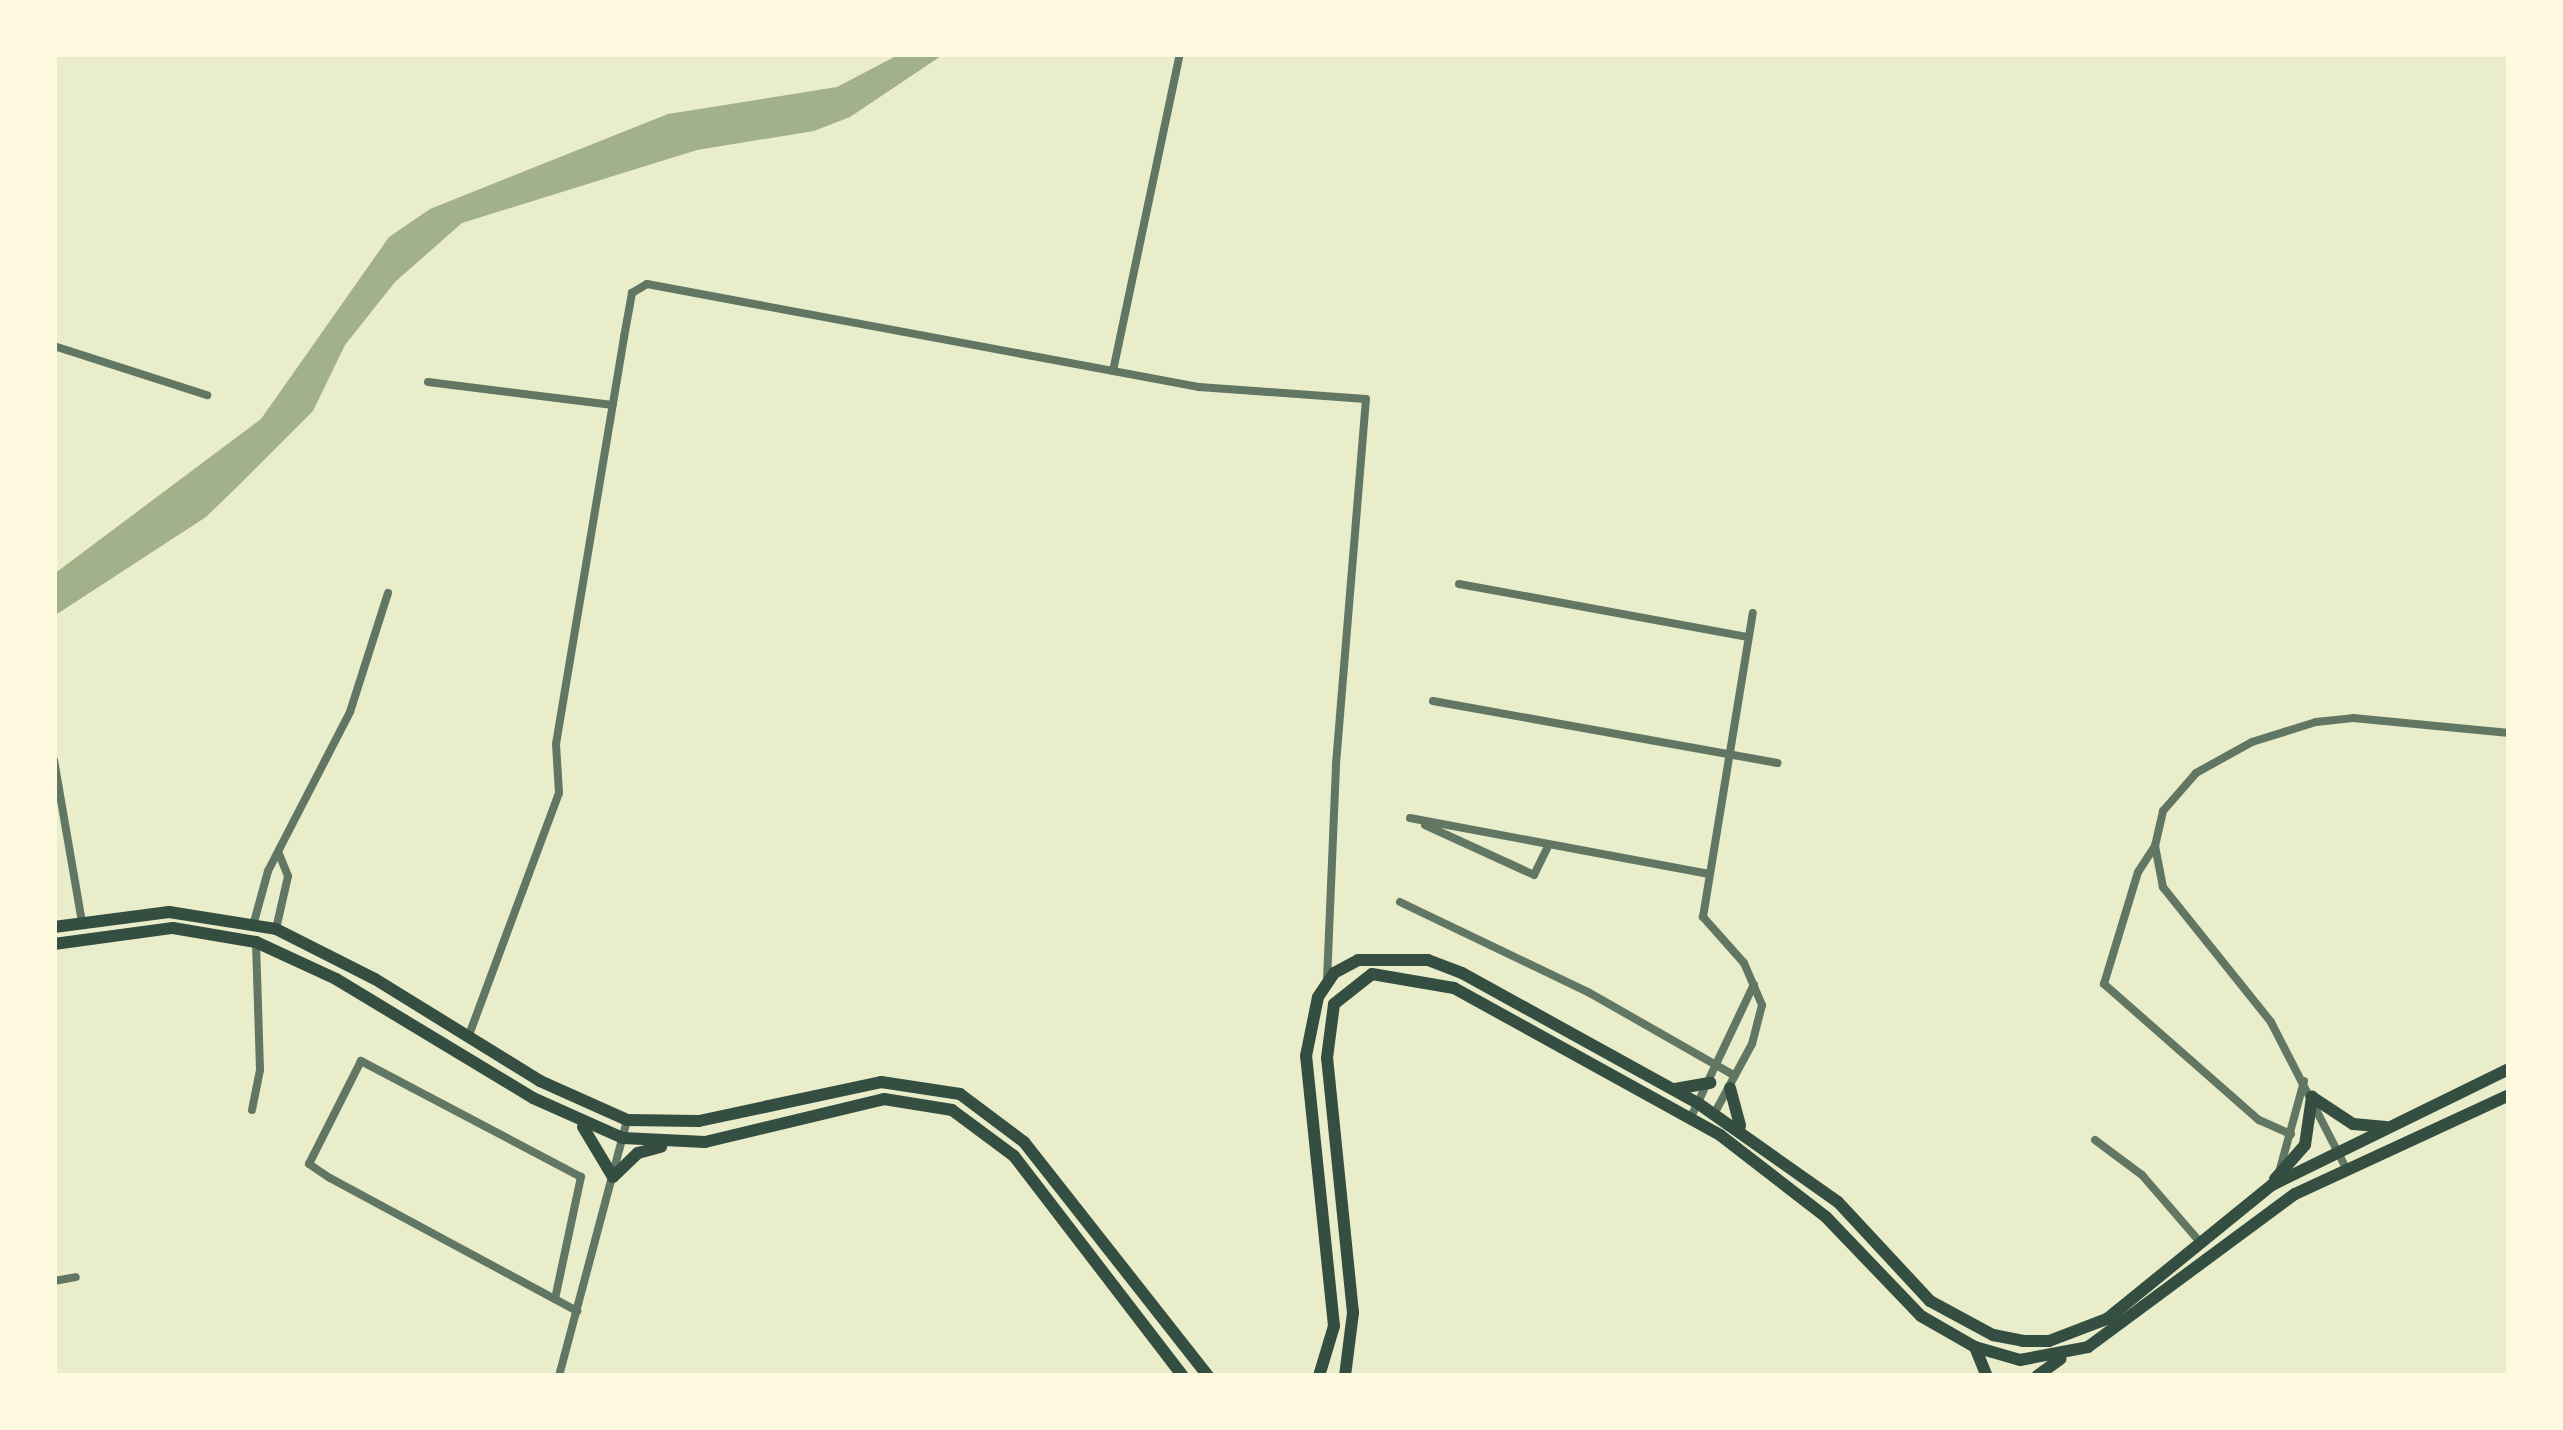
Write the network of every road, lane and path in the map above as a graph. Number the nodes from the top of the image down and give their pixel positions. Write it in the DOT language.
graph roads {
  1 [pos="1180,54"];
  2 [pos="54,346"];
  3 [pos="1113,370"];
  4 [pos="428,382"];
  5 [pos="207,395"];
  6 [pos="613,405"];
  7 [pos="1459,584"];
  8 [pos="388,593"];
  9 [pos="1753,614"];
  10 [pos="1748,637"];
  11 [pos="1433,701"];
  12 [pos="2509,733"];
  13 [pos="1727,756"];
  14 [pos="54,760"];
  15 [pos="1778,763"];
  16 [pos="1550,844"];
  17 [pos="2155,846"];
  18 [pos="279,854"];
  19 [pos="1708,874"];
  20 [pos="1400,902"];
  21 [pos="82,922"];
  22 [pos="254,922"];
  23 [pos="54,927"];
  24 [pos="276,929"];
  25 [pos="256,942"];
  26 [pos="54,944"];
  27 [pos="1328,983"];
  28 [pos="1755,983"];
  29 [pos="469,1035"];
  30 [pos="1717,1067"];
  31 [pos="2509,1069"];
  32 [pos="1732,1082"];
  33 [pos="2304,1082"];
  34 [pos="1710,1083"];
  35 [pos="1668,1088"];
  36 [pos="2509,1095"];
  37 [pos="2312,1097"];
  38 [pos="1699,1104"];
  39 [pos="252,1110"];
  40 [pos="1714,1113"];
  41 [pos="573,1119"];
  42 [pos="1690,1119"];
  43 [pos="627,1120"];
  44 [pos="2395,1126"];
  45 [pos="1706,1127"];
  46 [pos="1744,1132"];
  47 [pos="2291,1134"];
  48 [pos="623,1138"];
  49 [pos="2095,1139"];
  50 [pos="673,1145"];
  51 [pos="2339,1151"];
  52 [pos="2347,1170"];
  53 [pos="613,1177"];
  54 [pos="2274,1180"];
  55 [pos="2200,1242"];
  56 [pos="76,1277"];
  57 [pos="54,1281"];
  58 [pos="555,1299"];
  59 [pos="577,1311"];
  60 [pos="1975,1347"];
  61 [pos="2067,1355"];
  62 [pos="559,1376"];
  63 [pos="1183,1376"];
  64 [pos="1208,1376"];
  65 [pos="1319,1376"];
  66 [pos="1345,1376"];
  67 [pos="1987,1376"];
  68 [pos="2037,1376"];
  1 -- 3 [label="street"];
  2 -- 5 [label="street"];
  3 -- 6 [label="street"];
  3 -- 27 [label="street"];
  4 -- 6 [label="street"];
  6 -- 29 [label="street"];
  7 -- 10 [label="street"];
  8 -- 18 [label="street"];
  9 -- 10 [label="street"];
  10 -- 13 [label="street"];
  11 -- 13 [label="street"];
  12 -- 17 [label="street"];
  13 -- 15 [label="street"];
  13 -- 19 [label="street"];
  14 -- 21 [label="street"];
  16 -- 16 [label="street"];
  16 -- 19 [label="street"];
  17 -- 33 [label="street"];
  17 -- 47 [label="street"];
  18 -- 22 [label="street"];
  18 -- 24 [label="street"];
  19 -- 28 [label="street"];
  20 -- 30 [label="street"];
  21 -- 22 [label="main road"];
  21 -- 23 [label="main road"];
  22 -- 24 [label="main road"];
  24 -- 29 [label="main road"];
  25 -- 26 [label="main road"];
  25 -- 39 [label="street"];
  25 -- 41 [label="main road"];
  27 -- 35 [label="main road"];
  27 -- 65 [label="main road"];
  28 -- 30 [label="street"];
  28 -- 32 [label="street"];
  29 -- 43 [label="main road"];
  30 -- 32 [label="street"];
  30 -- 34 [label="street"];
  31 -- 44 [label="main road"];
  32 -- 40 [label="street"];
  32 -- 46 [label="main road"];
  33 -- 37 [label="street"];
  33 -- 47 [label="street"];
  34 -- 35 [label="main road"];
  34 -- 38 [label="street"];
  35 -- 38 [label="main road"];
  36 -- 52 [label="main road"];
  37 -- 44 [label="main road"];
  37 -- 51 [label="street"];
  37 -- 54 [label="main road"];
  38 -- 40 [label="main road"];
  38 -- 42 [label="street"];
  40 -- 45 [label="street"];
  40 -- 46 [label="main road"];
  41 -- 48 [label="main road"];
  41 -- 53 [label="main road"];
  42 -- 45 [label="main road"];
  42 -- 66 [label="main road"];
  43 -- 48 [label="street"];
  43 -- 64 [label="main road"];
  44 -- 51 [label="main road"];
  45 -- 60 [label="main road"];
  46 -- 55 [label="main road"];
  47 -- 54 [label="street"];
  48 -- 50 [label="main road"];
  48 -- 53 [label="street"];
  49 -- 55 [label="street"];
  50 -- 53 [label="main road"];
  50 -- 63 [label="main road"];
  51 -- 52 [label="street"];
  51 -- 54 [label="main road"];
  52 -- 61 [label="main road"];
  53 -- 59 [label="street"];
  54 -- 55 [label="main road"];
  56 -- 57 [label="street"];
  58 -- 58 [label="street"];
  58 -- 59 [label="street"];
  59 -- 62 [label="street"];
  60 -- 61 [label="main road"];
  60 -- 67 [label="main road"];
  61 -- 68 [label="main road"];
}
